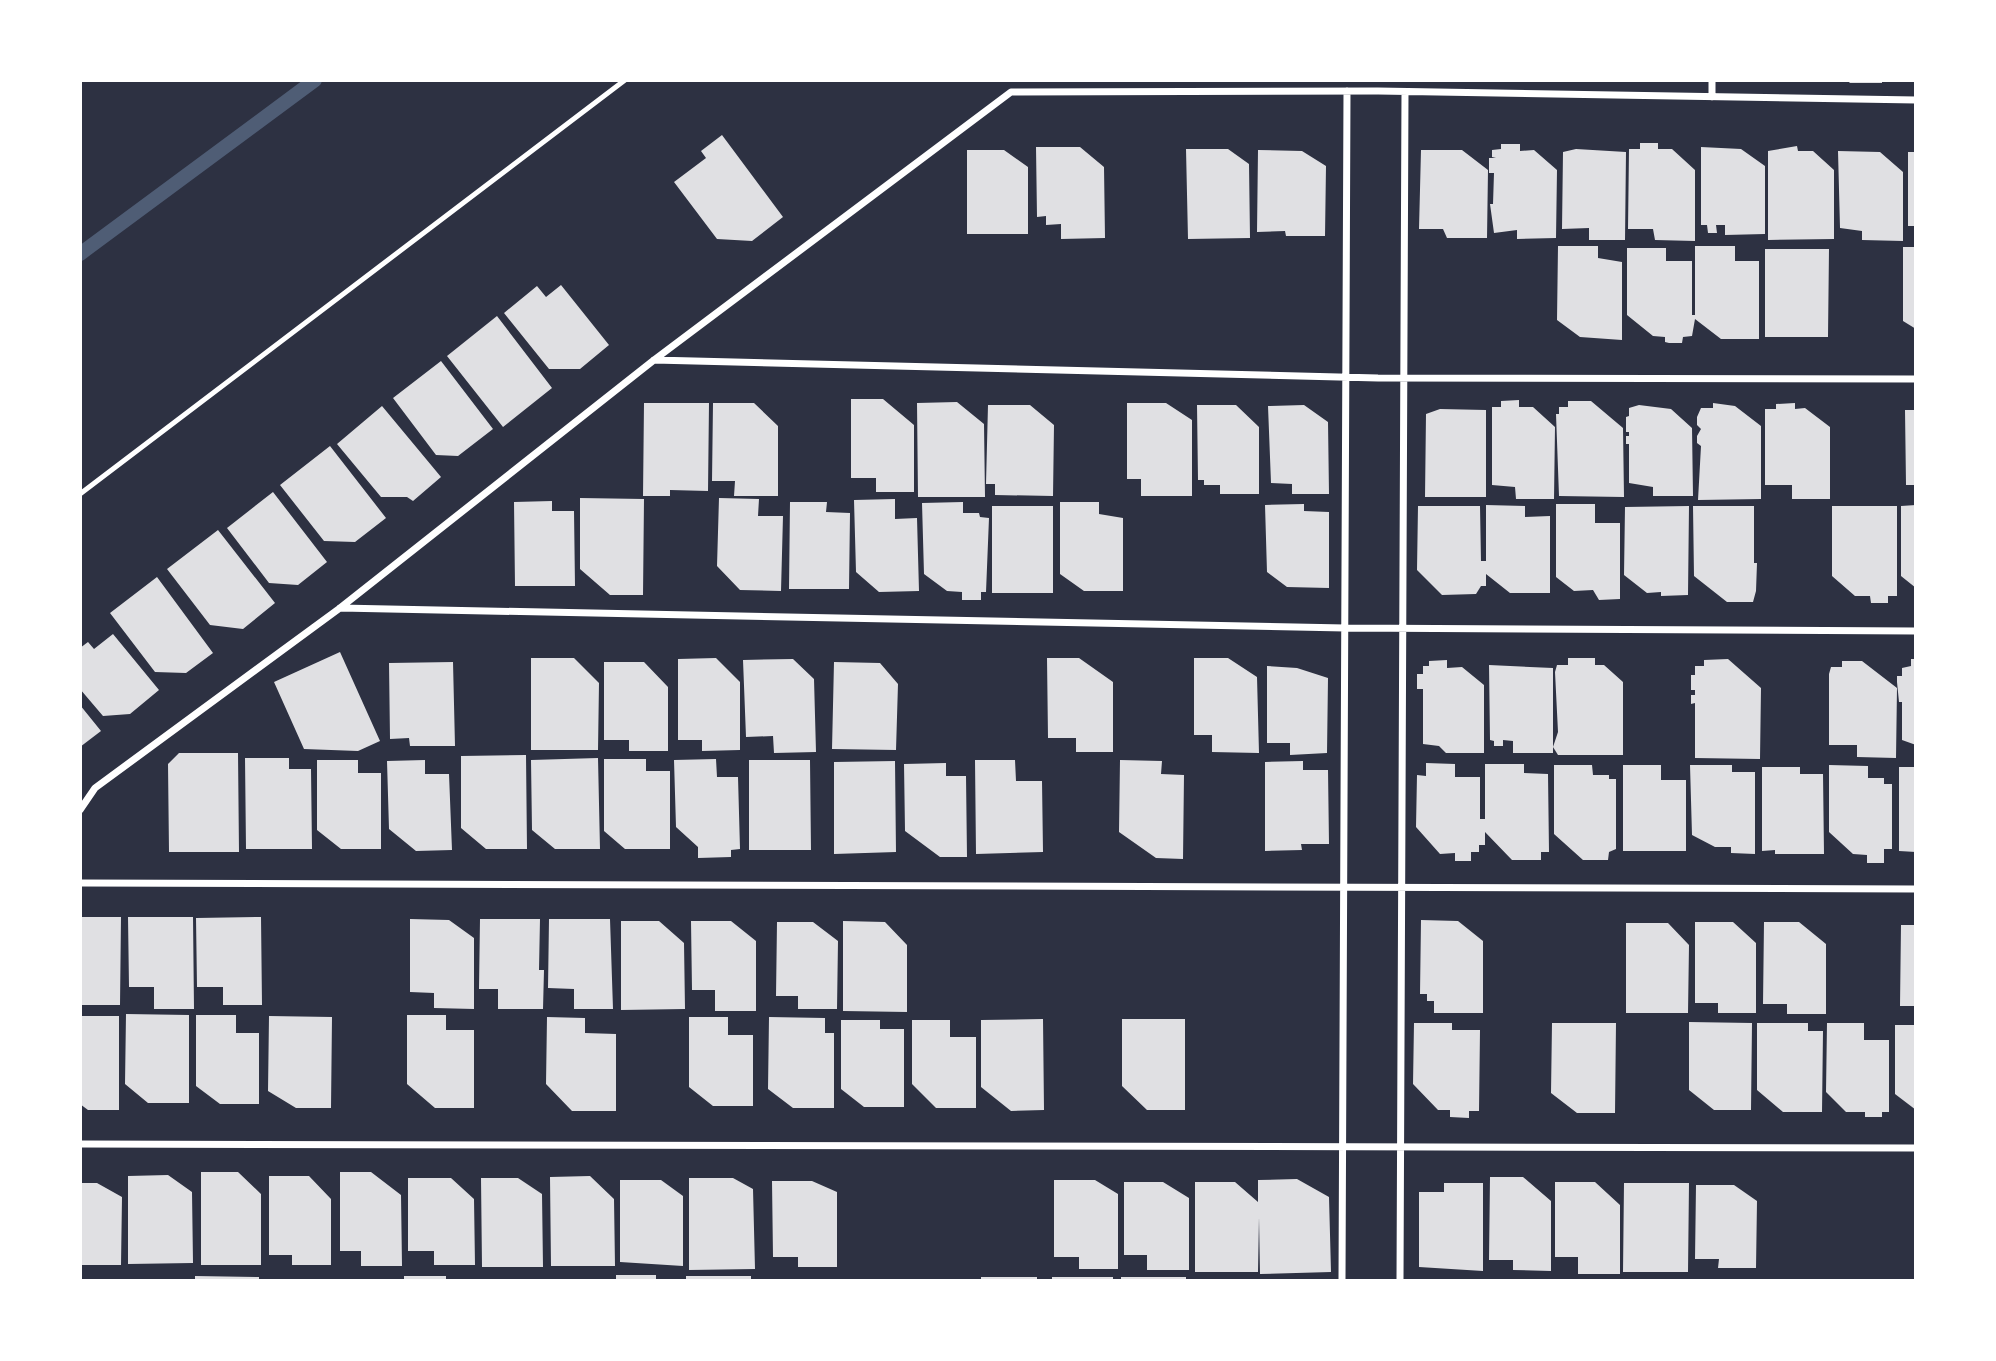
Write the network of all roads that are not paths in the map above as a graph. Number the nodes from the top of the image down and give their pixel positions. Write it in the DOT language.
graph roads {
  1 [pos="625,80"];
  2 [pos="1712,80"];
  3 [pos="1347,91"];
  4 [pos="1405,92"];
  5 [pos="1712,97"];
  6 [pos="1916,100"];
  7 [pos="654,360"];
  8 [pos="1346,378"];
  9 [pos="1404,378"];
  10 [pos="1916,379"];
  11 [pos="80,494"];
  12 [pos="340,608"];
  13 [pos="1345,628"];
  14 [pos="1403,629"];
  15 [pos="1916,631"];
  16 [pos="80,810"];
  17 [pos="80,883"];
  18 [pos="1343,886"];
  19 [pos="1401,886"];
  20 [pos="1916,889"];
  21 [pos="80,1144"];
  22 [pos="1342,1147"];
  23 [pos="1401,1147"];
  24 [pos="1916,1148"];
  25 [pos="1342,1280"];
  26 [pos="1400,1280"];
  1 -- 11 [label="lane"];
  2 -- 5 [label="street"];
  3 -- 4 [label="street"];
  3 -- 7 [label="street"];
  3 -- 8 [label="street"];
  4 -- 5 [label="street"];
  4 -- 9 [label="street"];
  5 -- 6 [label="street"];
  7 -- 8 [label="street"];
  7 -- 12 [label="street"];
  8 -- 9 [label="street"];
  8 -- 13 [label="street"];
  9 -- 10 [label="street"];
  9 -- 14 [label="street"];
  12 -- 13 [label="street"];
  12 -- 16 [label="street"];
  13 -- 14 [label="street"];
  13 -- 18 [label="street"];
  14 -- 15 [label="street"];
  14 -- 19 [label="street"];
  17 -- 18 [label="street"];
  18 -- 19 [label="street"];
  18 -- 22 [label="street"];
  19 -- 20 [label="street"];
  19 -- 23 [label="street"];
  21 -- 22 [label="street"];
  22 -- 23 [label="street"];
  22 -- 25 [label="street"];
  23 -- 24 [label="street"];
  23 -- 26 [label="street"];
}
